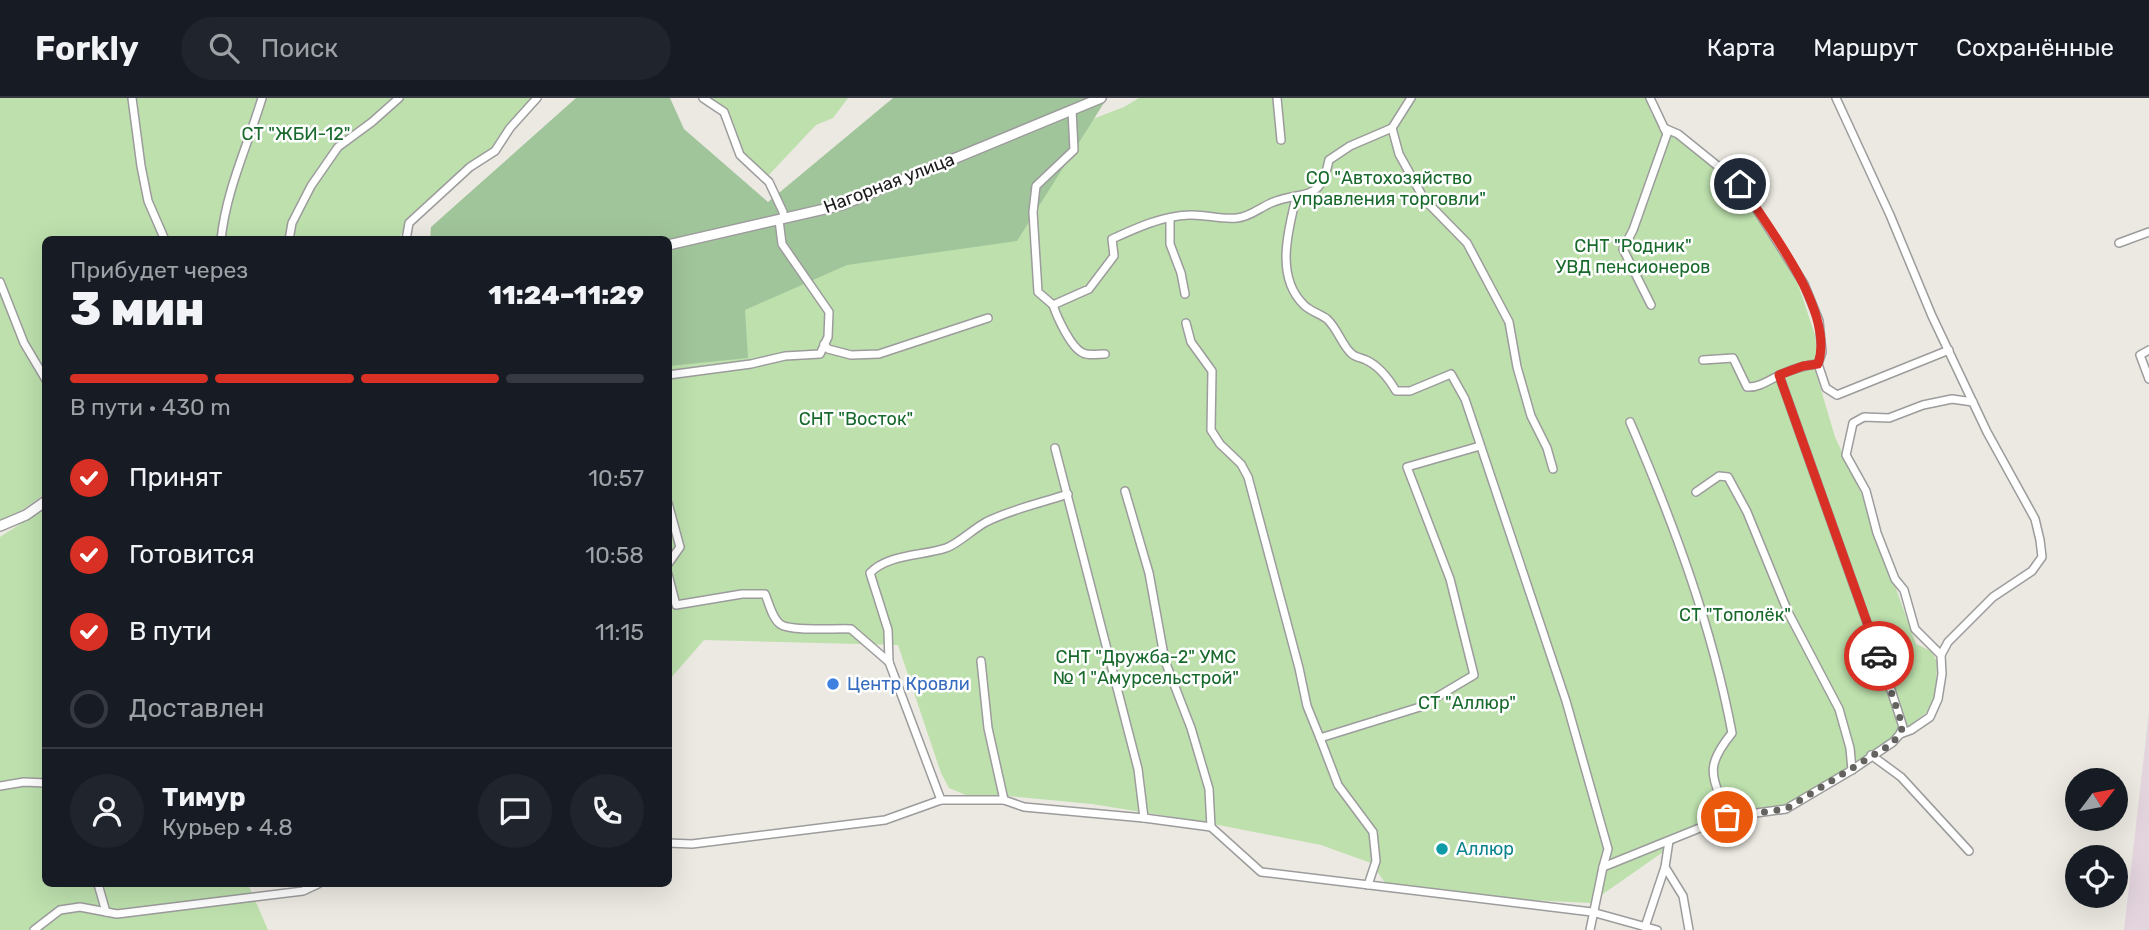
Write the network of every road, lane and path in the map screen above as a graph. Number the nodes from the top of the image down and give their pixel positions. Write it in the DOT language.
graph roads {
  1 [pos="132,98"];
  2 [pos="262,98"];
  3 [pos="399,98"];
  4 [pos="537,98"];
  5 [pos="703,98"];
  6 [pos="1277,98"];
  7 [pos="1411,98"];
  8 [pos="1650,98"];
  9 [pos="1836,98"];
  10 [pos="1099,99"];
  11 [pos="1072,110"];
  12 [pos="1392,128"];
  13 [pos="1664,128"];
  14 [pos="1281,140"];
  15 [pos="1296,198"];
  16 [pos="782,219"];
  17 [pos="1170,219"];
  18 [pos="2149,232"];
  19 [pos="163,236"];
  20 [pos="222,236"];
  21 [pos="290,236"];
  22 [pos="406,236"];
  23 [pos="2119,243"];
  24 [pos="672,244"];
  25 [pos="0,282"];
  26 [pos="1185,294"];
  27 [pos="1053,305"];
  28 [pos="1651,305"];
  29 [pos="988,318"];
  30 [pos="1186,323"];
  31 [pos="824,344"];
  32 [pos="1949,350"];
  33 [pos="2149,350"];
  34 [pos="1105,354"];
  35 [pos="1703,360"];
  36 [pos="1818,364"];
  37 [pos="42,373"];
  38 [pos="672,374"];
  39 [pos="1779,375"];
  40 [pos="2149,379"];
  41 [pos="1973,402"];
  42 [pos="1630,422"];
  43 [pos="1480,446"];
  44 [pos="1055,448"];
  45 [pos="1553,469"];
  46 [pos="1125,491"];
  47 [pos="1696,492"];
  48 [pos="1068,494"];
  49 [pos="42,504"];
  50 [pos="672,518"];
  51 [pos="0,526"];
  52 [pos="672,559"];
  53 [pos="672,606"];
  54 [pos="1941,655"];
  55 [pos="981,661"];
  56 [pos="889,662"];
  57 [pos="1900,734"];
  58 [pos="1320,738"];
  59 [pos="1871,755"];
  60 [pos="1852,770"];
  61 [pos="42,783"];
  62 [pos="0,786"];
  63 [pos="941,800"];
  64 [pos="1004,800"];
  65 [pos="1727,817"];
  66 [pos="1144,818"];
  67 [pos="1211,827"];
  68 [pos="1669,841"];
  69 [pos="672,844"];
  70 [pos="1969,851"];
  71 [pos="1603,867"];
  72 [pos="1665,867"];
  73 [pos="1368,885"];
  74 [pos="100,887"];
  75 [pos="312,887"];
  76 [pos="106,912"];
  77 [pos="1592,912"];
  78 [pos="1646,927"];
  79 [pos="34,930"];
  80 [pos="1590,930"];
  81 [pos="1657,930"];
  82 [pos="1689,930"];
  1 -- 19 [label="street"];
  2 -- 20 [label="street"];
  3 -- 21 [label="street"];
  4 -- 22 [label="street"];
  5 -- 16 [label="street"];
  6 -- 14 [label="street"];
  7 -- 12 [label="street"];
  8 -- 13 [label="street"];
  9 -- 32 [label="street"];
  10 -- 11 [label="street, Нагорная улица"];
  11 -- 16 [label="street, Нагорная улица"];
  11 -- 27 [label="street"];
  12 -- 15 [label="street"];
  12 -- 45 [label="street"];
  13 -- 28 [label="street"];
  13 -- 36 [label="street"];
  15 -- 17 [label="street"];
  15 -- 43 [label="street"];
  16 -- 24 [label="street, Нагорная улица"];
  16 -- 31 [label="street"];
  17 -- 26 [label="street"];
  17 -- 27 [label="street"];
  18 -- 23 [label="street"];
  25 -- 37 [label="street"];
  27 -- 34 [label="street"];
  29 -- 31 [label="street"];
  30 -- 58 [label="street"];
  31 -- 38 [label="street"];
  32 -- 36 [label="street"];
  32 -- 41 [label="street"];
  33 -- 40 [label="street"];
  35 -- 39 [label="street"];
  36 -- 39 [label="street"];
  39 -- 57 [label="street"];
  41 -- 54 [label="street"];
  41 -- 54 [label="street"];
  42 -- 65 [label="street"];
  43 -- 58 [label="street"];
  43 -- 71 [label="street"];
  44 -- 48 [label="street"];
  46 -- 67 [label="street"];
  47 -- 60 [label="street"];
  48 -- 56 [label="street"];
  48 -- 66 [label="street"];
  49 -- 51 [label="street"];
  50 -- 52 [label="street"];
  53 -- 56 [label="street"];
  54 -- 57 [label="street"];
  55 -- 64 [label="street"];
  56 -- 63 [label="street"];
  57 -- 59 [label="street"];
  58 -- 73 [label="street"];
  59 -- 60 [label="street"];
  59 -- 70 [label="street"];
  60 -- 65 [label="street"];
  61 -- 62 [label="street"];
  63 -- 64 [label="street"];
  63 -- 69 [label="street"];
  64 -- 66 [label="street"];
  65 -- 68 [label="street"];
  66 -- 67 [label="street"];
  67 -- 73 [label="street"];
  68 -- 71 [label="street"];
  68 -- 72 [label="street"];
  71 -- 77 [label="street"];
  72 -- 78 [label="street"];
  72 -- 82 [label="street"];
  73 -- 77 [label="street"];
  74 -- 76 [label="street"];
  75 -- 76 [label="street"];
  76 -- 79 [label="street"];
  77 -- 78 [label="street"];
  77 -- 80 [label="street"];
  78 -- 81 [label="street"];
}
